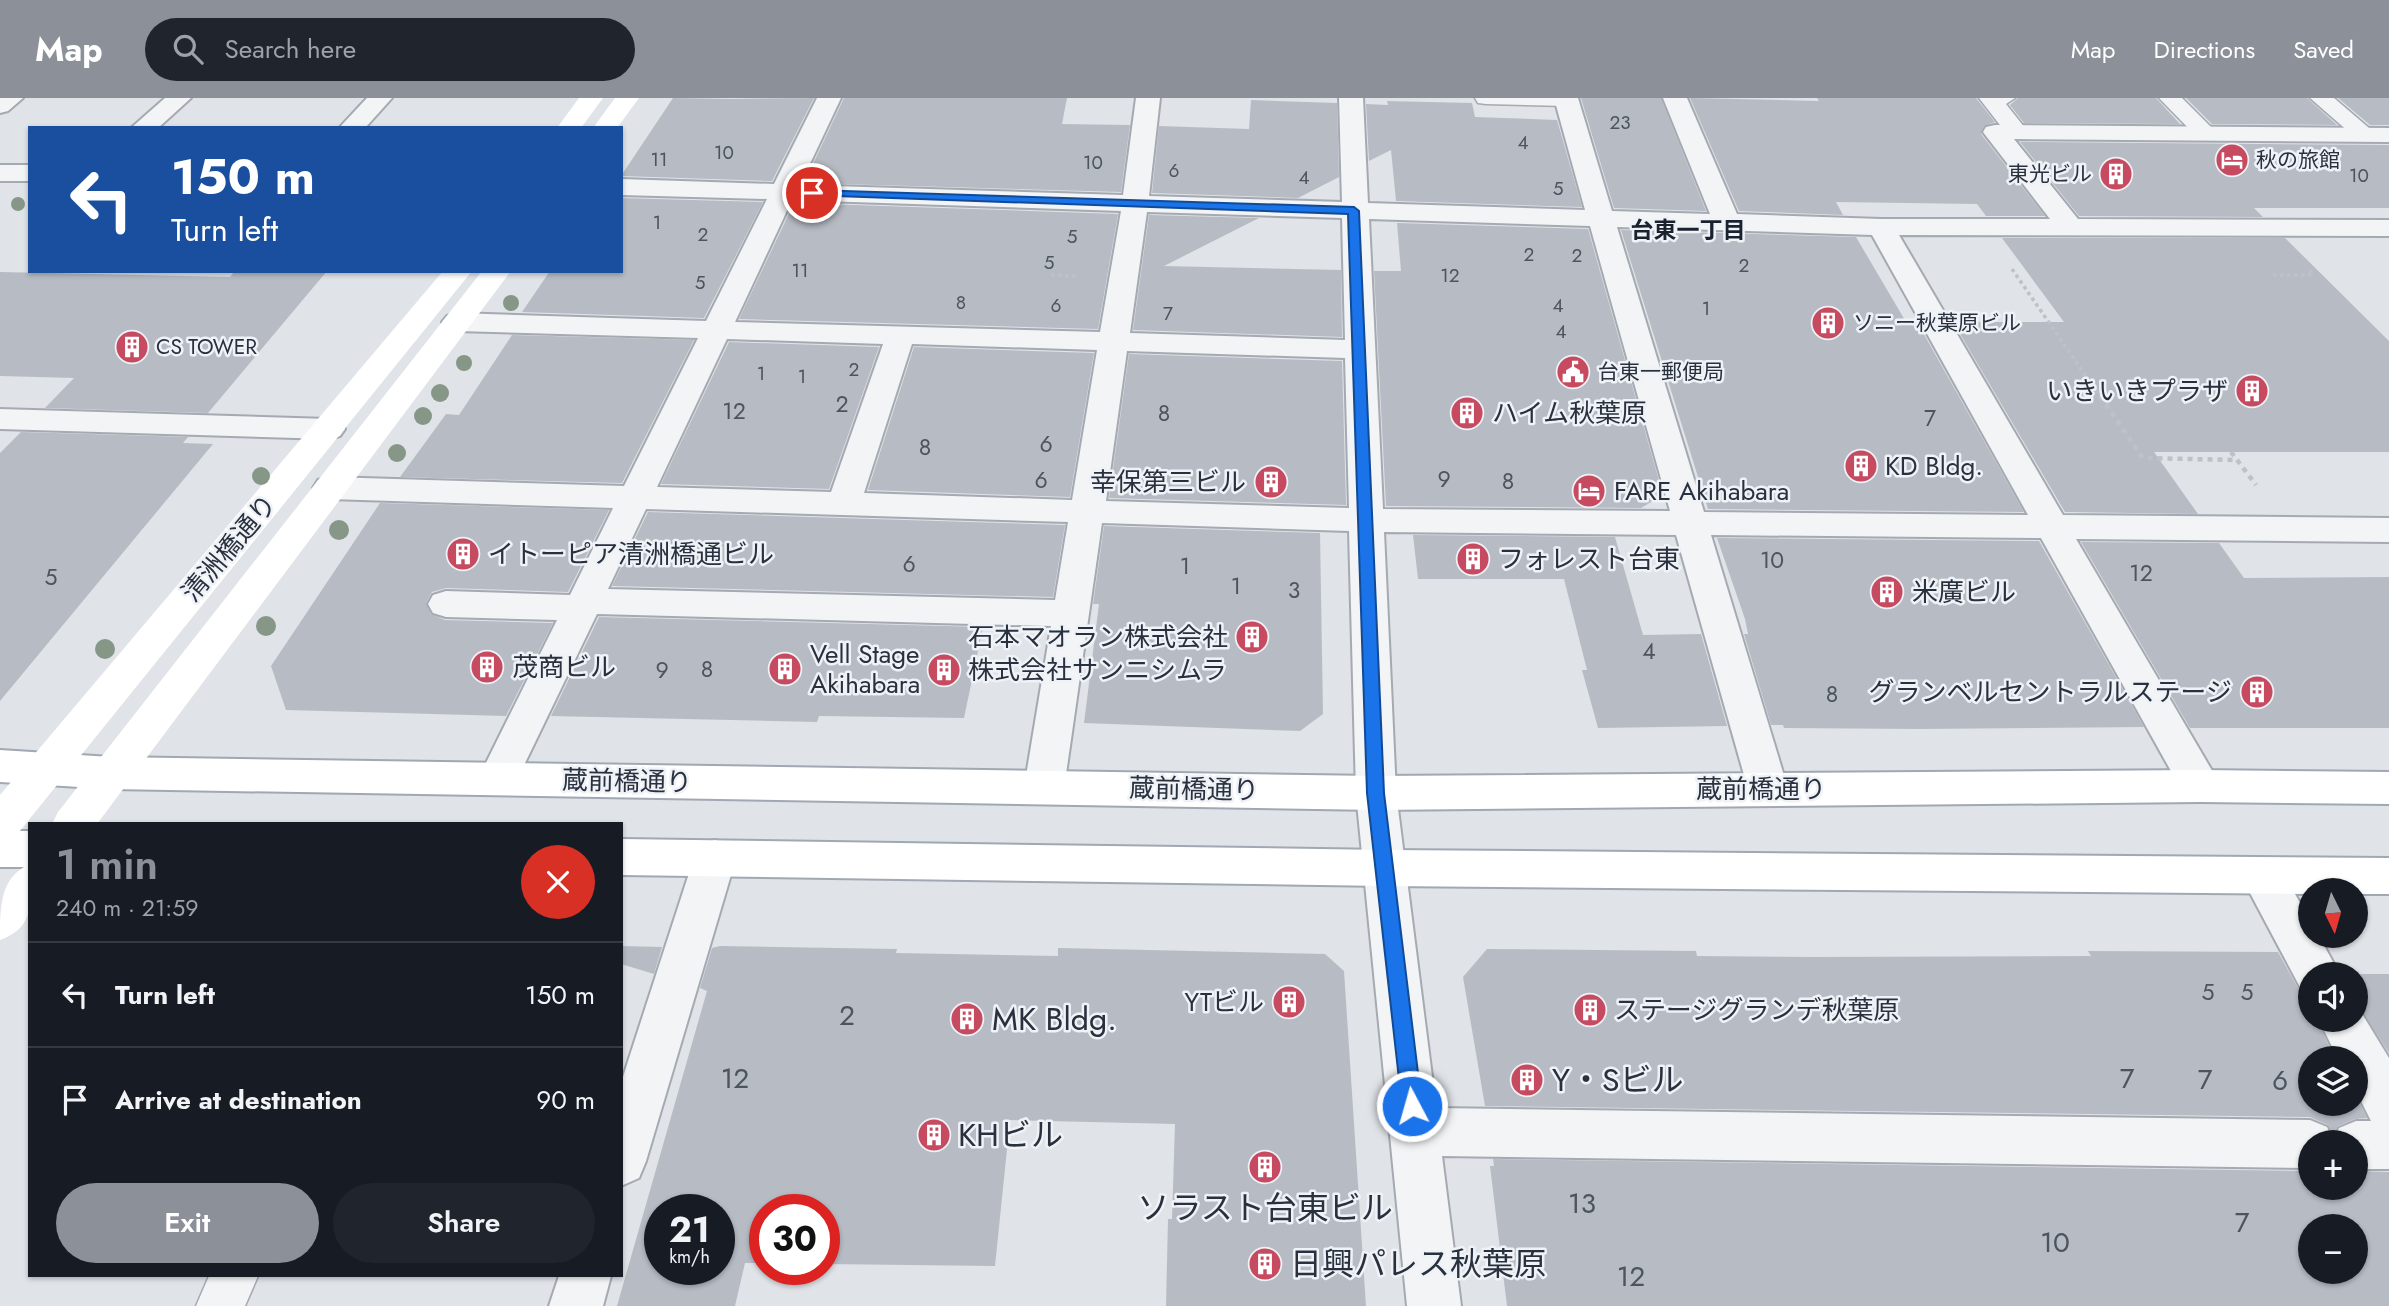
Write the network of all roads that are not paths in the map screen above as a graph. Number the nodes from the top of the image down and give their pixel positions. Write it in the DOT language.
graph roads {
  1 [pos="11,98"];
  2 [pos="179,98"];
  3 [pos="380,98"];
  4 [pos="591,98"];
  5 [pos="627,98"];
  6 [pos="829,98"];
  7 [pos="1148,98"];
  8 [pos="1351,98"];
  9 [pos="1486,98"];
  10 [pos="1675,98"];
  11 [pos="1970,98"];
  12 [pos="2004,98"];
  13 [pos="2170,98"];
  14 [pos="2321,98"];
  15 [pos="1566,99"];
  16 [pos="0,106"];
  17 [pos="146,126"];
  18 [pos="353,126"];
  19 [pos="570,126"];
  20 [pos="606,126"];
  21 [pos="2006,132"];
  22 [pos="2207,134"];
  23 [pos="2377,134"];
  24 [pos="0,173"];
  25 [pos="28,173"];
  26 [pos="623,187"];
  27 [pos="785,192"];
  28 [pos="1135,203"];
  29 [pos="1354,211"];
  30 [pos="1600,220"];
  31 [pos="1727,223"];
  32 [pos="1881,227"];
  33 [pos="2070,227"];
  34 [pos="2389,228"];
  35 [pos="456,273"];
  36 [pos="495,273"];
  37 [pos="457,322"];
  38 [pos="717,331"];
  39 [pos="900,337"];
  40 [pos="1113,344"];
  41 [pos="1359,349"];
  42 [pos="4,423"];
  43 [pos="329,429"];
  44 [pos="330,488"];
  45 [pos="635,497"];
  46 [pos="844,504"];
  47 [pos="1087,512"];
  48 [pos="1366,520"];
  49 [pos="1690,523"];
  50 [pos="2052,527"];
  51 [pos="2389,530"];
  52 [pos="446,604"];
  53 [pos="583,604"];
  54 [pos="1071,613"];
  55 [pos="0,766"];
  56 [pos="45,768"];
  57 [pos="111,773"];
  58 [pos="498,779"];
  59 [pos="2200,786"];
  60 [pos="1044,788"];
  61 [pos="2389,788"];
  62 [pos="1768,789"];
  63 [pos="1376,793"];
  64 [pos="74,822"];
  65 [pos="0,825"];
  66 [pos="0,849"];
  67 [pos="28,849"];
  68 [pos="623,857"];
  69 [pos="715,858"];
  70 [pos="1385,868"];
  71 [pos="2262,876"];
  72 [pos="2389,876"];
  73 [pos="28,885"];
  74 [pos="0,921"];
  75 [pos="2309,962"];
  76 [pos="2349,1032"];
  77 [pos="2389,1105"];
  78 [pos="1415,1132"];
  79 [pos="2298,1144"];
  80 [pos="2368,1145"];
  81 [pos="2389,1145"];
  82 [pos="623,1155"];
  83 [pos="234,1277"];
  84 [pos="585,1277"];
  85 [pos="220,1306"];
  86 [pos="576,1306"];
  87 [pos="1434,1306"];
  1 -- 16 [label="street"];
  2 -- 17 [label="street"];
  3 -- 18 [label="street"];
  4 -- 19 [label="main road"];
  5 -- 20 [label="main road"];
  6 -- 27 [label="street"];
  7 -- 28 [label="street"];
  8 -- 29 [label="street"];
  9 -- 15 [label="lane"];
  10 -- 31 [label="street"];
  11 -- 21 [label="lane"];
  12 -- 21 [label="lane"];
  13 -- 22 [label="lane"];
  14 -- 23 [label="lane"];
  15 -- 30 [label="street"];
  21 -- 22 [label="street"];
  21 -- 33 [label="street"];
  22 -- 23 [label="street"];
  24 -- 25 [label="street"];
  26 -- 27 [label="street"];
  27 -- 28 [label="street"];
  27 -- 38 [label="street"];
  28 -- 29 [label="street"];
  28 -- 40 [label="street"];
  29 -- 30 [label="street"];
  29 -- 41 [label="street"];
  30 -- 31 [label="street"];
  30 -- 49 [label="street"];
  31 -- 32 [label="street"];
  32 -- 33 [label="street"];
  32 -- 50 [label="street"];
  33 -- 34 [label="street"];
  35 -- 43 [label="main road, 清洲橋通り"];
  36 -- 37 [label="main road, 清洲橋通り"];
  37 -- 38 [label="street"];
  37 -- 44 [label="main road, 清洲橋通り"];
  38 -- 39 [label="street"];
  38 -- 45 [label="street"];
  39 -- 40 [label="street"];
  39 -- 46 [label="street"];
  40 -- 41 [label="street"];
  40 -- 47 [label="street"];
  41 -- 48 [label="street"];
  42 -- 43 [label="street"];
  43 -- 56 [label="main road, 清洲橋通り"];
  44 -- 45 [label="street"];
  44 -- 57 [label="main road, 清洲橋通り"];
  45 -- 46 [label="street"];
  45 -- 53 [label="street"];
  46 -- 47 [label="street"];
  47 -- 48 [label="street"];
  47 -- 54 [label="street"];
  48 -- 49 [label="street"];
  48 -- 63 [label="street"];
  49 -- 50 [label="street"];
  49 -- 62 [label="street"];
  50 -- 51 [label="street"];
  50 -- 59 [label="street"];
  52 -- 53 [label="street"];
  53 -- 54 [label="street"];
  53 -- 58 [label="street"];
  54 -- 60 [label="street"];
  55 -- 56 [label="main road, 蔵前橋通り"];
  56 -- 57 [label="main road, 蔵前橋通り"];
  56 -- 65 [label="main road, 清洲橋通り"];
  57 -- 58 [label="main road, 蔵前橋通り"];
  57 -- 64 [label="main road, 清洲橋通り"];
  58 -- 60 [label="main road, 蔵前橋通り"];
  59 -- 61 [label="main road, 蔵前橋通り"];
  59 -- 62 [label="main road, 蔵前橋通り"];
  60 -- 63 [label="main road, 蔵前橋通り"];
  62 -- 63 [label="main road, 蔵前橋通り"];
  63 -- 70 [label="street"];
  66 -- 67 [label="main road"];
  68 -- 69 [label="main road"];
  69 -- 70 [label="main road"];
  69 -- 82 [label="street"];
  70 -- 71 [label="main road"];
  70 -- 78 [label="street"];
  71 -- 72 [label="main road"];
  71 -- 75 [label="street"];
  73 -- 74 [label="main road"];
  76 -- 77 [label="street"];
  78 -- 79 [label="street"];
  78 -- 87 [label="street"];
  80 -- 81 [label="street"];
  83 -- 85 [label="lane"];
  84 -- 86 [label="street"];
}
